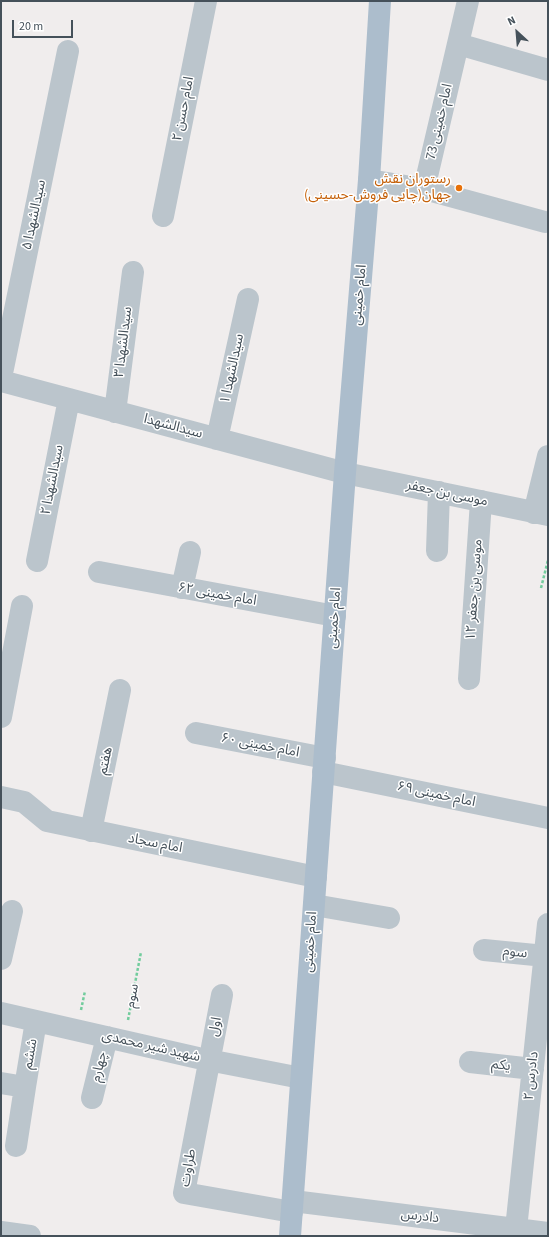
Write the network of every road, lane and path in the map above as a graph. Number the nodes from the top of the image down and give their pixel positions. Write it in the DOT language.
graph roads {
  1 [pos="206,1"];
  2 [pos="380,1"];
  3 [pos="468,1"];
  4 [pos="458,44"];
  5 [pos="68,51"];
  6 [pos="548,70"];
  7 [pos="369,180"];
  8 [pos="424,189"];
  9 [pos="163,216"];
  10 [pos="544,222"];
  11 [pos="132,272"];
  12 [pos="248,299"];
  13 [pos="1,380"];
  14 [pos="69,399"];
  15 [pos="116,412"];
  16 [pos="217,439"];
  17 [pos="548,456"];
  18 [pos="345,473"];
  19 [pos="439,492"];
  20 [pos="480,501"];
  21 [pos="541,514"];
  22 [pos="437,551"];
  23 [pos="190,552"];
  24 [pos="548,560"];
  25 [pos="37,561"];
  26 [pos="99,572"];
  27 [pos="182,588"];
  28 [pos="541,588"];
  29 [pos="22,606"];
  30 [pos="335,616"];
  31 [pos="470,679"];
  32 [pos="120,690"];
  33 [pos="1,717"];
  34 [pos="196,734"];
  35 [pos="324,765"];
  36 [pos="1,797"];
  37 [pos="548,818"];
  38 [pos="91,831"];
  39 [pos="316,876"];
  40 [pos="314,905"];
  41 [pos="12,911"];
  42 [pos="389,918"];
  43 [pos="548,924"];
  44 [pos="484,950"];
  45 [pos="141,952"];
  46 [pos="545,956"];
  47 [pos="1,959"];
  48 [pos="222,994"];
  49 [pos="544,1007"];
  50 [pos="1,1013"];
  51 [pos="36,1021"];
  52 [pos="116,1039"];
  53 [pos="210,1060"];
  54 [pos="470,1062"];
  55 [pos="533,1069"];
  56 [pos="302,1078"];
  57 [pos="1,1082"];
  58 [pos="25,1088"];
  59 [pos="92,1098"];
  60 [pos="16,1146"];
  61 [pos="292,1206"];
  62 [pos="516,1229"];
  63 [pos="1,1232"];
  64 [pos="548,1233"];
  65 [pos="30,1236"];
  66 [pos="290,1236"];
  1 -- 9 [label="street, امام حسن ۲"];
  2 -- 7 [label="main road, امام خمینی"];
  3 -- 4 [label="street, امام خمینی 73"];
  4 -- 6 [label="street"];
  4 -- 8 [label="street, امام خمینی 73"];
  5 -- 13 [label="street, سیدالشهدا ۵"];
  7 -- 8 [label="street"];
  7 -- 18 [label="main road, امام خمینی"];
  8 -- 10 [label="street"];
  11 -- 15 [label="street, سیدالشهدا ۳"];
  12 -- 16 [label="street, سیدالشهدا ۱"];
  13 -- 14 [label="street, سیدالشهدا"];
  14 -- 15 [label="street, سیدالشهدا"];
  14 -- 25 [label="street, سیدالشهدا ۲"];
  15 -- 16 [label="street, سیدالشهدا"];
  16 -- 18 [label="street, سیدالشهدا"];
  17 -- 21 [label="street"];
  18 -- 19 [label="street, موسی بن جعفر"];
  18 -- 30 [label="main road, امام خمینی"];
  19 -- 20 [label="street, موسی بن جعفر"];
  19 -- 22 [label="street"];
  20 -- 21 [label="street, موسی بن جعفر"];
  20 -- 31 [label="street, موسی بن جعفر ۱۲"];
  23 -- 27 [label="street"];
  24 -- 28 [label="path"];
  26 -- 27 [label="street, امام خمینی ۶۲"];
  27 -- 30 [label="street, امام خمینی ۶۲"];
  29 -- 33 [label="street"];
  30 -- 35 [label="main road, امام خمینی"];
  32 -- 38 [label="street, هفتم"];
  34 -- 35 [label="street, امام خمینی ۶۰"];
  35 -- 37 [label="street, امام خمینی ۶۹"];
  35 -- 39 [label="main road, امام خمینی"];
  36 -- 38 [label="street, امام سجاد"];
  38 -- 39 [label="street, امام سجاد"];
  39 -- 40 [label="main road, امام خمینی"];
  40 -- 42 [label="street"];
  40 -- 56 [label="main road, امام خمینی"];
  41 -- 47 [label="street"];
  43 -- 46 [label="street, دادرس ۲"];
  44 -- 46 [label="street, سوم"];
  45 -- 52 [label="path, سوم"];
  46 -- 49 [label="street, دادرس ۲"];
  48 -- 53 [label="street, اول"];
  49 -- 55 [label="street, دادرس ۲"];
  50 -- 51 [label="street, شهید شیر محمدی"];
  51 -- 52 [label="street, شهید شیر محمدی"];
  51 -- 58 [label="street, ششم"];
  52 -- 53 [label="street, شهید شیر محمدی"];
  52 -- 59 [label="street, چهارم"];
  53 -- 56 [label="street, شهید شیر محمدی"];
  53 -- 61 [label="street, طراوت"];
  54 -- 55 [label="street, یکم"];
  55 -- 62 [label="street, دادرس ۲"];
  56 -- 61 [label="main road, امام خمینی"];
  57 -- 58 [label="street, ششم"];
  58 -- 60 [label="street, ششم"];
  61 -- 62 [label="street, دادرس"];
  61 -- 66 [label="main road, امام خمینی"];
  62 -- 64 [label="street, دادرس"];
  63 -- 65 [label="street"];
}
